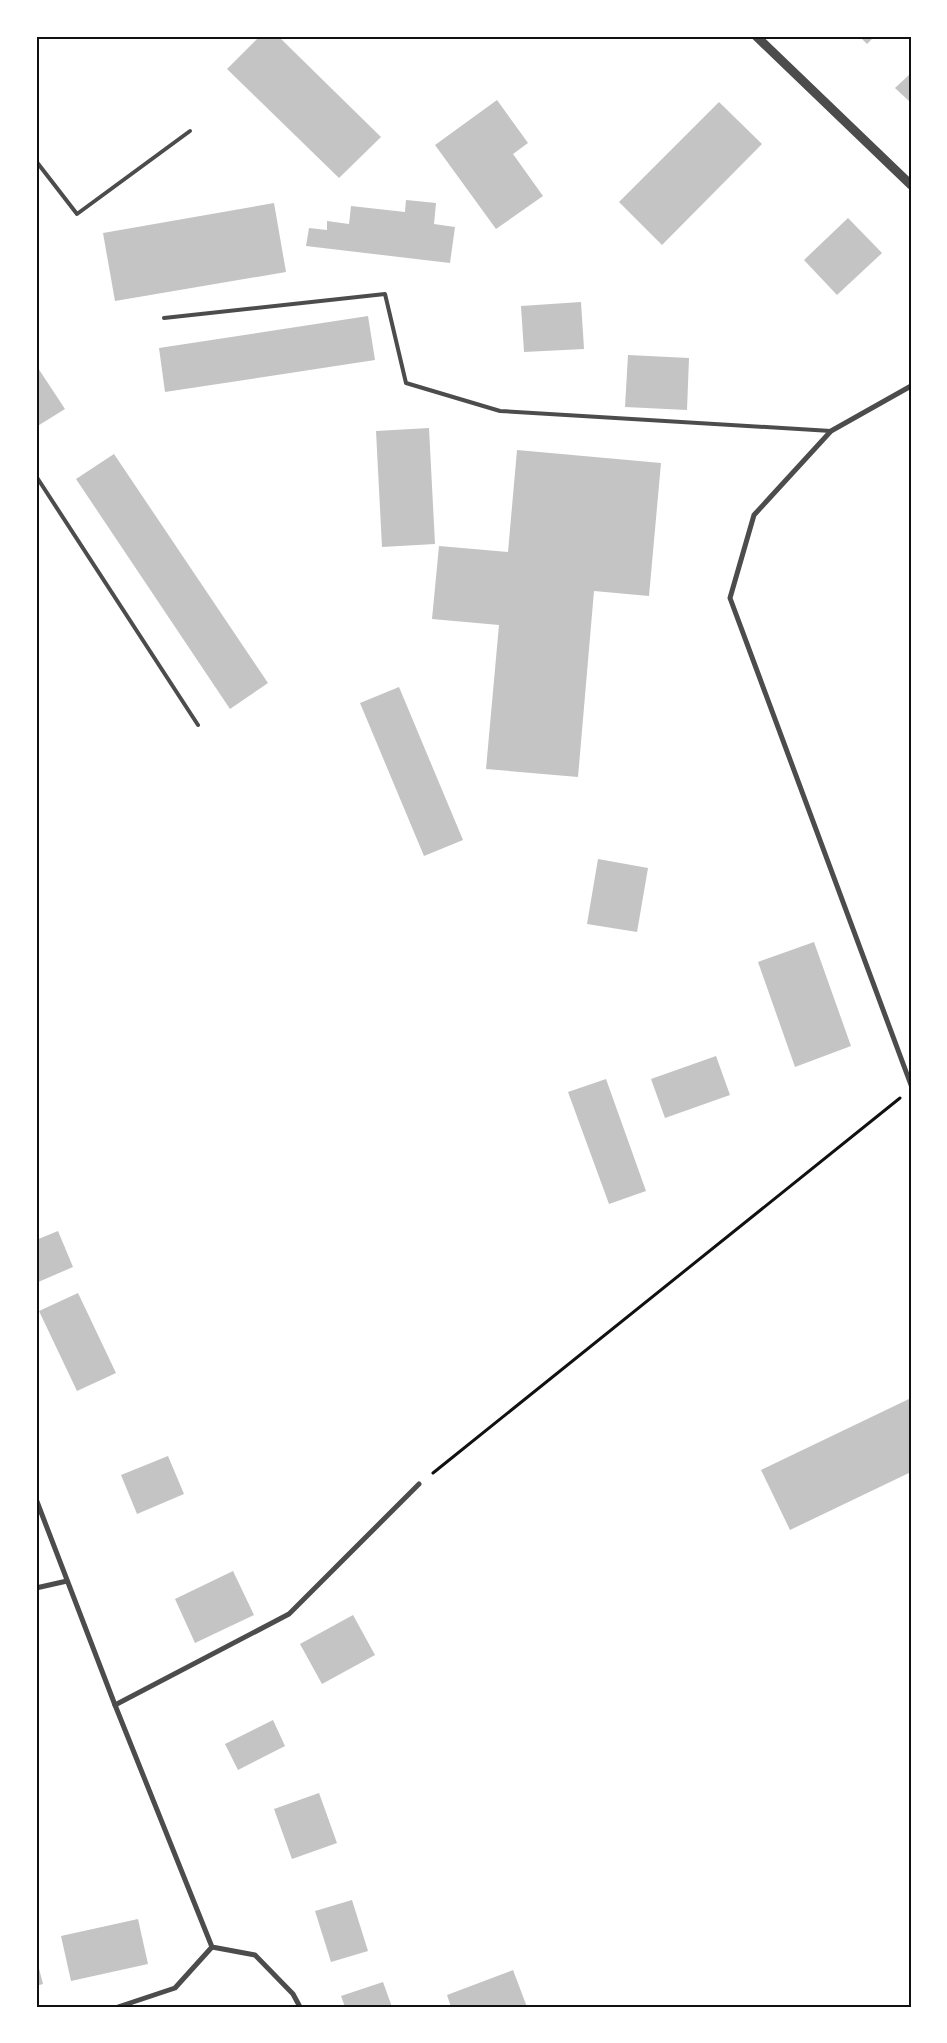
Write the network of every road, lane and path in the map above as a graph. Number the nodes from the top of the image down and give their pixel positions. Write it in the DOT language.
graph roads {
  1 [pos="756,36"];
  2 [pos="190,131"];
  3 [pos="36,161"];
  4 [pos="911,185"];
  5 [pos="164,318"];
  6 [pos="911,386"];
  7 [pos="831,431"];
  8 [pos="36,476"];
  9 [pos="198,725"];
  10 [pos="911,1085"];
  11 [pos="903,1095"];
  12 [pos="419,1484"];
  13 [pos="36,1499"];
  14 [pos="67,1581"];
  15 [pos="36,1588"];
  16 [pos="115,1705"];
  17 [pos="212,1947"];
  18 [pos="118,2007"];
  19 [pos="300,2007"];
  1 -- 4 [label="street"];
  2 -- 3 [label="lane"];
  5 -- 7 [label="lane"];
  6 -- 7 [label="street"];
  7 -- 10 [label="street"];
  8 -- 9 [label="lane"];
  11 -- 12 [label="path"];
  12 -- 16 [label="street"];
  13 -- 14 [label="street"];
  14 -- 15 [label="street"];
  14 -- 16 [label="street"];
  16 -- 17 [label="street"];
  17 -- 18 [label="street"];
  17 -- 19 [label="street"];
}
